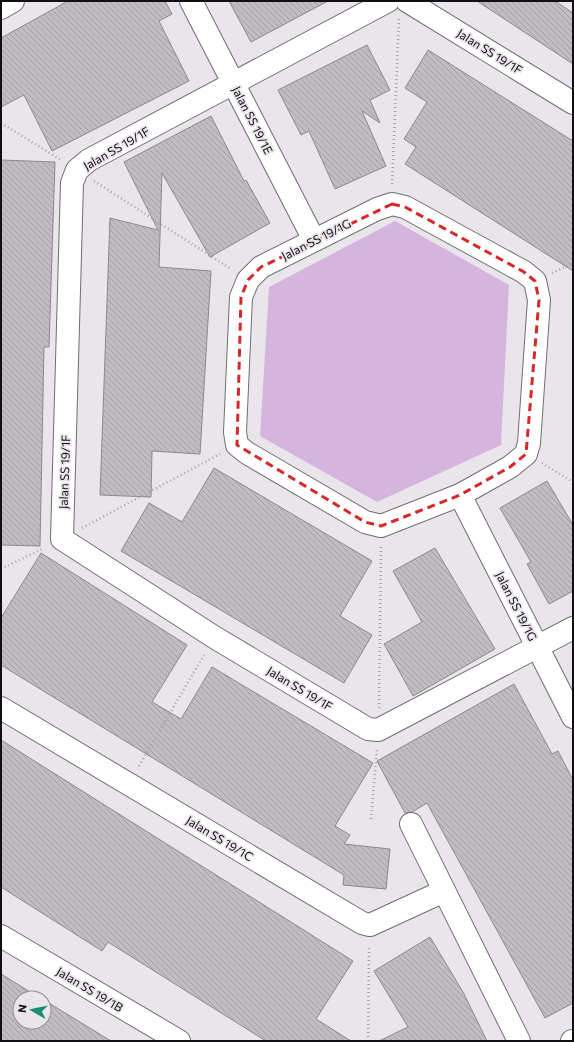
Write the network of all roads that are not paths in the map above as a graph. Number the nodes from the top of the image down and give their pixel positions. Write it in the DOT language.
graph roads {
  1 [pos="14,1"];
  2 [pos="191,1"];
  3 [pos="398,6"];
  4 [pos="1,8"];
  5 [pos="234,82"];
  6 [pos="573,103"];
  7 [pos="314,240"];
  8 [pos="460,495"];
  9 [pos="573,628"];
  10 [pos="538,648"];
  11 [pos="1,708"];
  12 [pos="573,717"];
  13 [pos="411,824"];
  14 [pos="444,891"];
  15 [pos="1,936"];
  16 [pos="179,1041"];
  17 [pos="519,1041"];
  1 -- 4 [label="street"];
  2 -- 5 [label="street, Jalan SS 19/1E"];
  3 -- 5 [label="street, Jalan SS 19/1F"];
  3 -- 6 [label="street, Jalan SS 19/1F"];
  5 -- 7 [label="street, Jalan SS 19/1E"];
  5 -- 10 [label="street, Jalan SS 19/1F"];
  7 -- 8 [label="street, Jalan SS 19/1G"];
  7 -- 8 [label="street, Jalan SS 19/1G"];
  8 -- 10 [label="street, Jalan SS 19/1G"];
  9 -- 10 [label="street"];
  10 -- 12 [label="street, Jalan SS 19/1G"];
  11 -- 14 [label="street, Jalan SS 19/1C"];
  13 -- 14 [label="street"];
  14 -- 17 [label="street"];
  15 -- 16 [label="street, Jalan SS 19/1B"];
}
